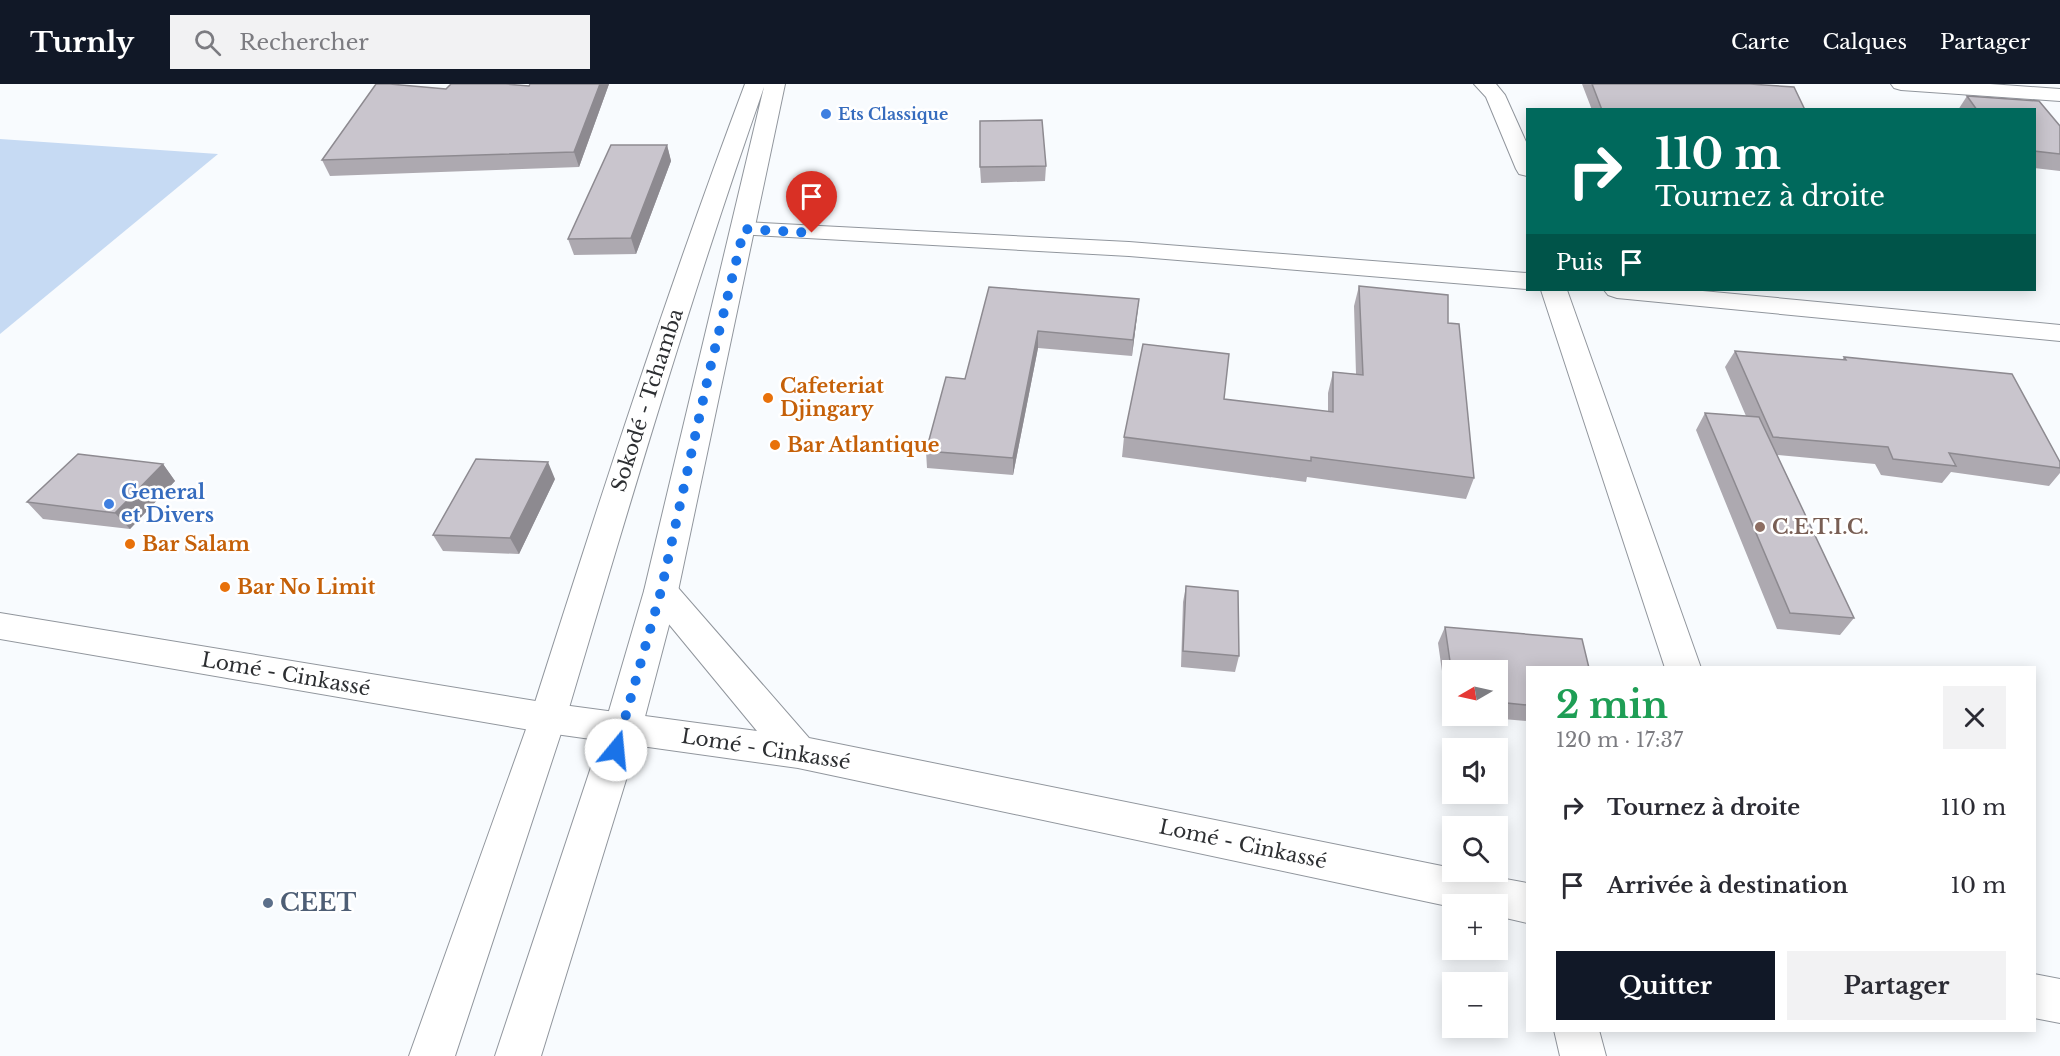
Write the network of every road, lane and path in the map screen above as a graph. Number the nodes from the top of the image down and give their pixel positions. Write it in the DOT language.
graph roads {
  1 [pos="755,84"];
  2 [pos="775,84"];
  3 [pos="1901,84"];
  4 [pos="1496,88"];
  5 [pos="2060,95"];
  6 [pos="1526,166"];
  7 [pos="744,229"];
  8 [pos="1526,281"];
  9 [pos="1554,291"];
  10 [pos="1627,291"];
  11 [pos="2060,333"];
  12 [pos="661,591"];
  13 [pos="0,626"];
  14 [pos="1682,666"];
  15 [pos="549,718"];
  16 [pos="623,728"];
  17 [pos="798,752"];
  18 [pos="1526,903"];
  19 [pos="2036,996"];
  20 [pos="2060,1001"];
  21 [pos="1577,1032"];
  22 [pos="432,1056"];
  23 [pos="518,1056"];
  24 [pos="1583,1056"];
  1 -- 15 [label="main road, Sokodé - Tchamba"];
  2 -- 7 [label="main road"];
  3 -- 5 [label="main road"];
  4 -- 6 [label="main road"];
  7 -- 8 [label="main road"];
  7 -- 12 [label="main road"];
  9 -- 14 [label="main road"];
  10 -- 11 [label="main road"];
  12 -- 16 [label="main road"];
  12 -- 17 [label="main road"];
  13 -- 15 [label="main road, Lomé - Cinkassé"];
  15 -- 16 [label="main road, Lomé - Cinkassé"];
  15 -- 22 [label="main road, Sokodé - Tchamba"];
  16 -- 17 [label="main road, Lomé - Cinkassé"];
  16 -- 23 [label="main road"];
  17 -- 18 [label="main road, Lomé - Cinkassé"];
  19 -- 20 [label="main road"];
  21 -- 24 [label="main road"];
}
